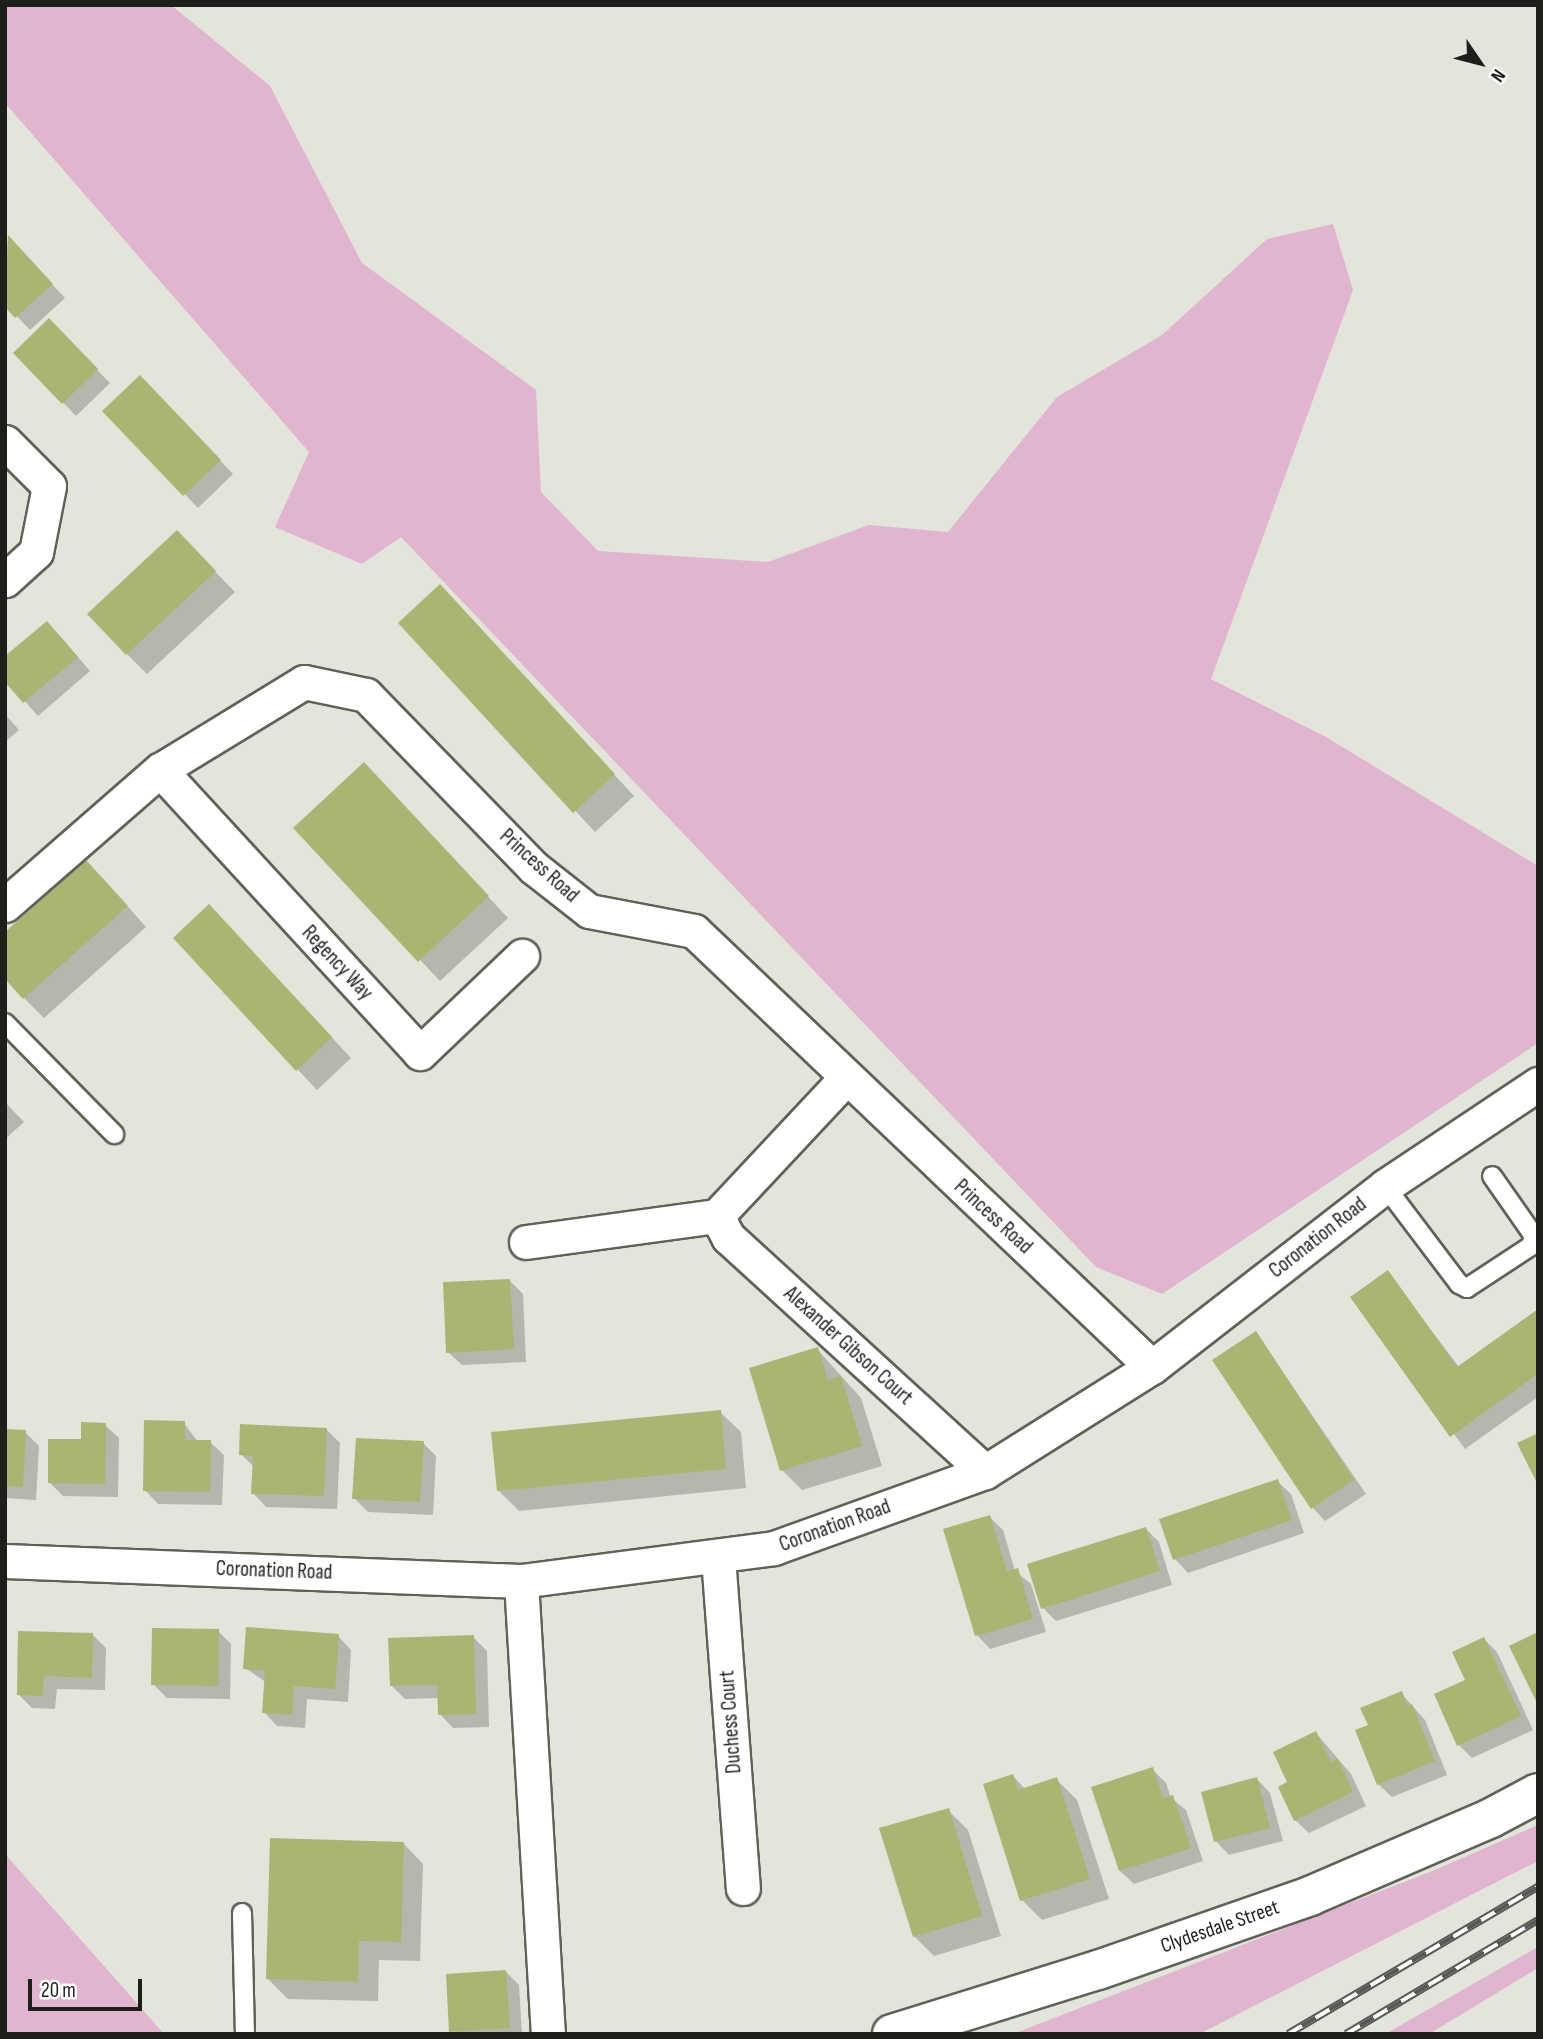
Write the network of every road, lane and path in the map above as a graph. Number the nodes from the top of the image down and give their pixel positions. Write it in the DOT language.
graph roads {
  1 [pos="5,442"];
  2 [pos="5,580"];
  3 [pos="160,770"];
  4 [pos="5,905"];
  5 [pos="522,956"];
  6 [pos="5,1023"];
  7 [pos="845,1079"];
  8 [pos="1538,1084"];
  9 [pos="114,1134"];
  10 [pos="1492,1176"];
  11 [pos="1385,1186"];
  12 [pos="717,1216"];
  13 [pos="526,1242"];
  14 [pos="1152,1367"];
  15 [pos="985,1472"];
  16 [pos="718,1557"];
  17 [pos="5,1561"];
  18 [pos="521,1581"];
  19 [pos="1538,1793"];
  20 [pos="743,1888"];
  21 [pos="242,1913"];
  22 [pos="245,2034"];
  23 [pos="548,2034"];
  24 [pos="892,2034"];
  1 -- 2 [label="street"];
  3 -- 4 [label="street, Princess Road"];
  3 -- 5 [label="street, Regency Way"];
  3 -- 7 [label="street, Princess Road"];
  6 -- 9 [label="lane"];
  7 -- 12 [label="street"];
  7 -- 14 [label="street, Princess Road"];
  8 -- 11 [label="street, Coronation Road"];
  10 -- 11 [label="lane"];
  11 -- 14 [label="street, Coronation Road"];
  12 -- 13 [label="street"];
  12 -- 15 [label="street, Alexander Gibson Court"];
  14 -- 15 [label="street, Coronation Road"];
  15 -- 16 [label="street, Coronation Road"];
  16 -- 18 [label="street, Coronation Road"];
  16 -- 20 [label="street, Duchess Court"];
  17 -- 18 [label="street, Coronation Road"];
  18 -- 23 [label="street"];
  19 -- 24 [label="main road, Clydesdale Street"];
  21 -- 22 [label="lane"];
}
